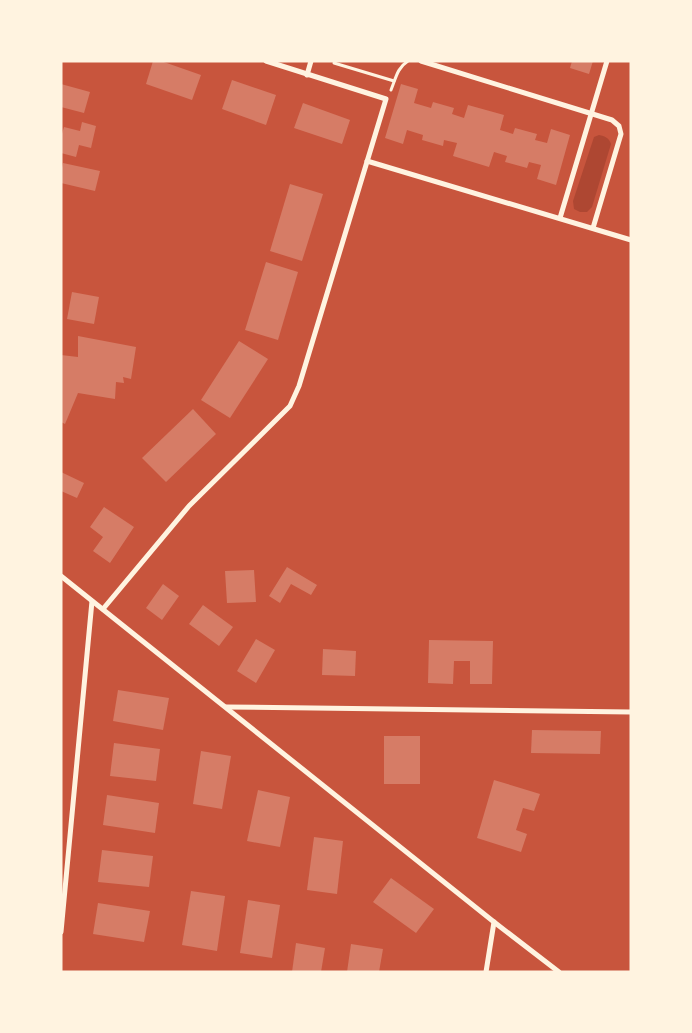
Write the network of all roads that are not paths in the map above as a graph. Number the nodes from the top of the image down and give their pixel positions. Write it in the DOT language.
graph roads {
  1 [pos="266,61"];
  2 [pos="311,61"];
  3 [pos="422,61"];
  4 [pos="607,61"];
  5 [pos="307,75"];
  6 [pos="592,114"];
  7 [pos="366,161"];
  8 [pos="560,218"];
  9 [pos="593,228"];
  10 [pos="631,240"];
  11 [pos="61,576"];
  12 [pos="92,601"];
  13 [pos="103,609"];
  14 [pos="225,707"];
  15 [pos="631,712"];
  16 [pos="494,922"];
  17 [pos="61,932"];
  18 [pos="486,972"];
  19 [pos="558,972"];
  1 -- 5 [label="street"];
  2 -- 5 [label="street"];
  3 -- 6 [label="street"];
  4 -- 6 [label="street"];
  5 -- 7 [label="street"];
  6 -- 8 [label="street"];
  6 -- 9 [label="street"];
  7 -- 8 [label="street"];
  7 -- 13 [label="street"];
  8 -- 9 [label="street"];
  9 -- 10 [label="street"];
  11 -- 12 [label="street"];
  12 -- 13 [label="street"];
  12 -- 17 [label="street"];
  13 -- 14 [label="street"];
  14 -- 15 [label="street"];
  14 -- 16 [label="street"];
  16 -- 18 [label="street"];
  16 -- 19 [label="street"];
}
